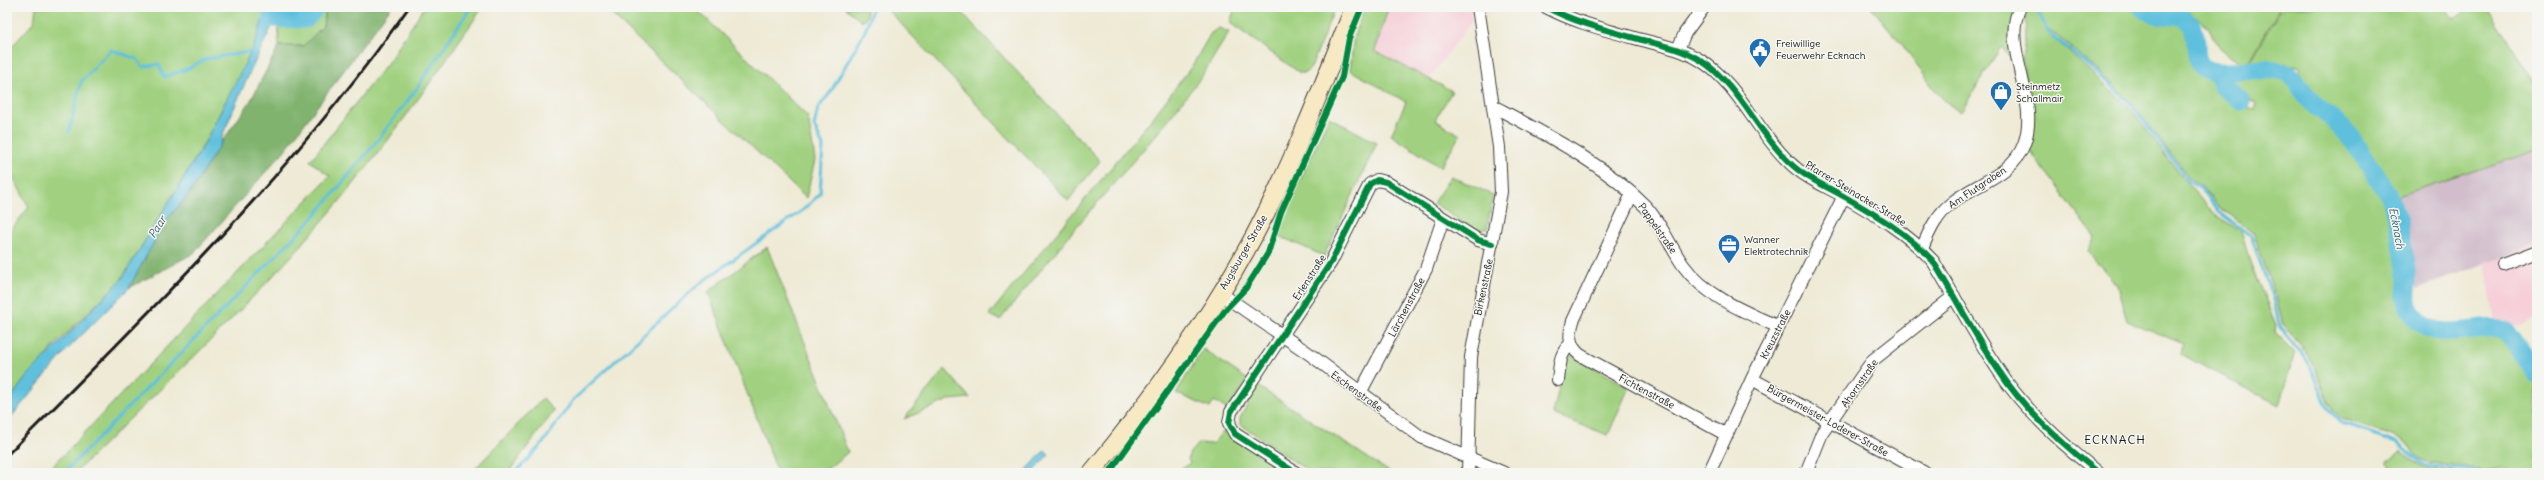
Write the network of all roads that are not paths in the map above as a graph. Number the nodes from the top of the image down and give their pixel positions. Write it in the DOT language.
graph roads {
  1 [pos="1354,7"];
  2 [pos="1478,7"];
  3 [pos="1546,7"];
  4 [pos="2020,7"];
  5 [pos="1698,9"];
  6 [pos="1678,49"];
  7 [pos="1493,106"];
  8 [pos="1632,194"];
  9 [pos="1844,196"];
  10 [pos="1443,219"];
  11 [pos="1492,244"];
  12 [pos="1922,249"];
  13 [pos="2537,251"];
  14 [pos="2503,264"];
  15 [pos="1220,293"];
  16 [pos="1954,296"];
  17 [pos="1779,327"];
  18 [pos="1282,336"];
  19 [pos="1571,344"];
  20 [pos="1752,379"];
  21 [pos="1558,380"];
  22 [pos="1360,393"];
  23 [pos="1830,421"];
  24 [pos="1727,435"];
  25 [pos="1468,460"];
  26 [pos="1091,473"];
  27 [pos="1296,473"];
  28 [pos="1468,473"];
  29 [pos="1504,473"];
  30 [pos="1709,473"];
  31 [pos="1806,473"];
  32 [pos="1925,473"];
  33 [pos="2099,473"];
  1 -- 15 [label="main road, Augsburger Straße"];
  2 -- 7 [label="street, Birkenstraße"];
  3 -- 6 [label="street, Pfarrer-Steinacker-Straße"];
  4 -- 12 [label="street, Am Flutgraben"];
  5 -- 6 [label="street"];
  6 -- 9 [label="street, Pfarrer-Steinacker-Straße"];
  7 -- 8 [label="street, Pappelstraße"];
  7 -- 11 [label="street, Birkenstraße"];
  8 -- 17 [label="street, Pappelstraße"];
  8 -- 19 [label="street"];
  9 -- 12 [label="street, Pfarrer-Steinacker-Straße"];
  9 -- 17 [label="street, Kreuzstraße"];
  10 -- 11 [label="street, Erlenstraße"];
  10 -- 18 [label="street, Erlenstraße"];
  10 -- 22 [label="street, Lärchenstraße"];
  11 -- 25 [label="street, Birkenstraße"];
  12 -- 16 [label="street, Pfarrer-Steinacker-Straße"];
  13 -- 14 [label="street"];
  15 -- 18 [label="street, Eschenstraße"];
  15 -- 26 [label="main road, Augsburger Straße"];
  16 -- 23 [label="street, Ahornstraße"];
  16 -- 33 [label="street, Pfarrer-Steinacker-Straße"];
  17 -- 20 [label="street, Kreuzstraße"];
  18 -- 22 [label="street, Eschenstraße"];
  18 -- 27 [label="street, Erlenstraße"];
  19 -- 21 [label="street"];
  19 -- 24 [label="street, Fichtenstraße"];
  20 -- 23 [label="street, Bürgermeister-Loderer-Straße"];
  20 -- 24 [label="street, Kreuzstraße"];
  22 -- 25 [label="street, Eschenstraße"];
  23 -- 31 [label="street, Ahornstraße"];
  23 -- 32 [label="street, Bürgermeister-Loderer-Straße"];
  24 -- 30 [label="street, Kreuzstraße"];
  25 -- 28 [label="street, Birkenstraße"];
  25 -- 29 [label="street, Eschenstraße"];
}
